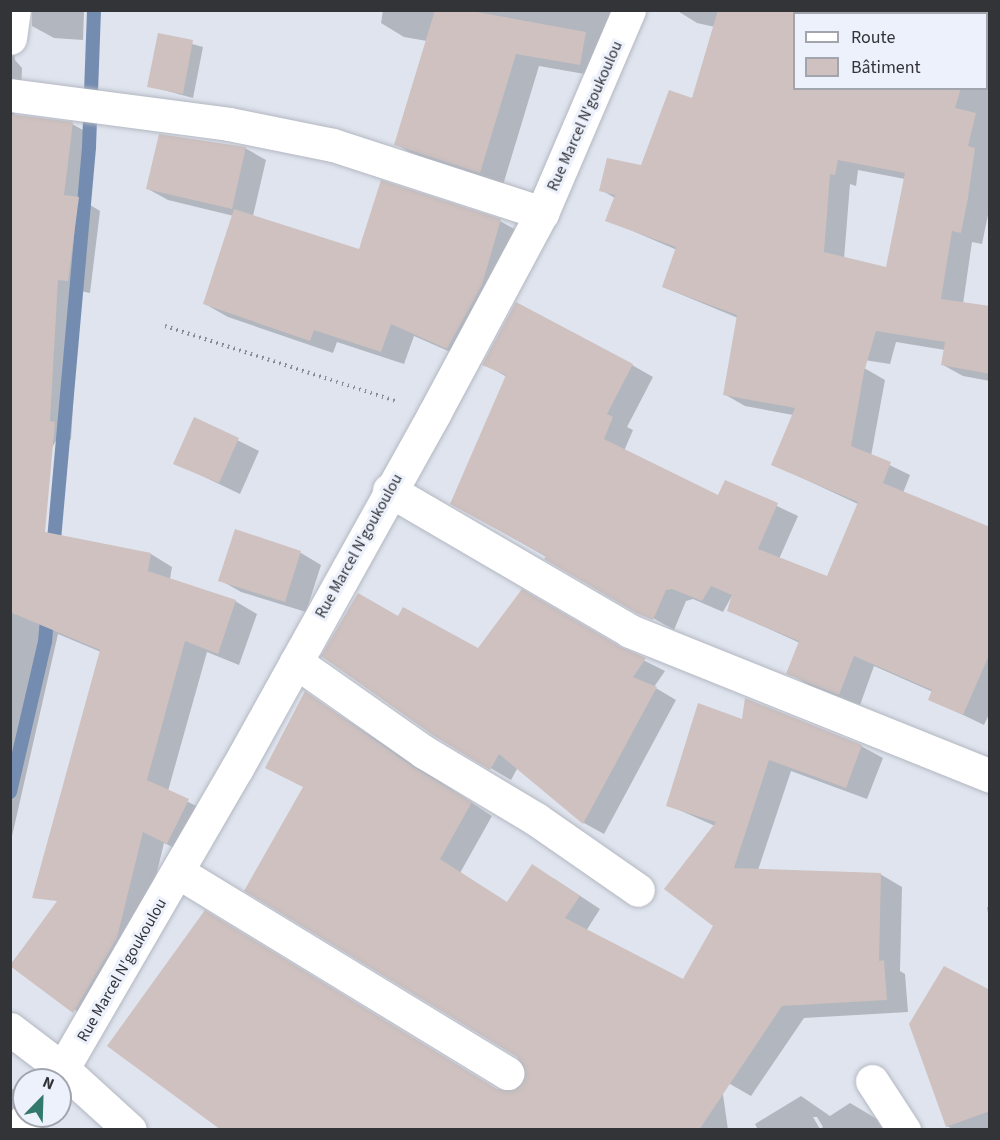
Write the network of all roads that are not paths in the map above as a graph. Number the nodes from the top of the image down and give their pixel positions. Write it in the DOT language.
graph roads {
  1 [pos="14,10"];
  2 [pos="629,10"];
  3 [pos="10,38"];
  4 [pos="10,95"];
  5 [pos="542,213"];
  6 [pos="389,490"];
  7 [pos="296,662"];
  8 [pos="990,776"];
  9 [pos="178,872"];
  10 [pos="638,890"];
  11 [pos="10,1029"];
  12 [pos="52,1068"];
  13 [pos="64,1068"];
  14 [pos="507,1073"];
  15 [pos="872,1081"];
  16 [pos="72,1084"];
  17 [pos="130,1130"];
  18 [pos="904,1130"];
  1 -- 3 [label="street"];
  2 -- 5 [label="street, Rue Marcel N'goukoulou"];
  4 -- 5 [label="street"];
  5 -- 6 [label="street, Rue Marcel N'goukoulou"];
  6 -- 7 [label="street, Rue Marcel N'goukoulou"];
  6 -- 8 [label="street"];
  7 -- 9 [label="street, Rue Marcel N'goukoulou"];
  7 -- 10 [label="street"];
  9 -- 13 [label="street, Rue Marcel N'goukoulou"];
  9 -- 14 [label="street"];
  11 -- 12 [label="street"];
  15 -- 18 [label="street"];
  16 -- 17 [label="street"];
}
